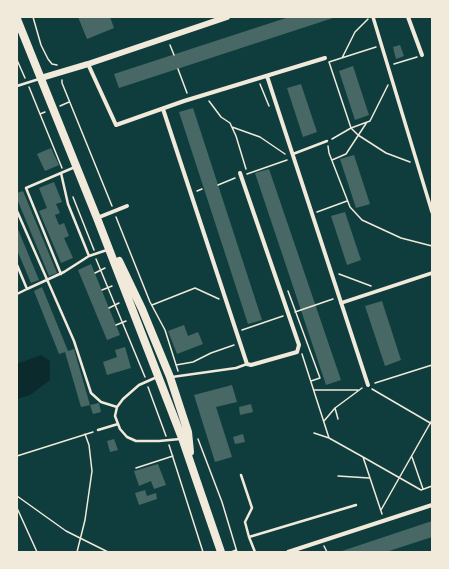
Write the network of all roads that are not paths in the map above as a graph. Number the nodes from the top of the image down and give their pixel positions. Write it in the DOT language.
graph roads {
  1 [pos="227,17"];
  2 [pos="373,17"];
  3 [pos="408,17"];
  4 [pos="17,19"];
  5 [pos="422,55"];
  6 [pos="325,58"];
  7 [pos="88,64"];
  8 [pos="267,76"];
  9 [pos="41,78"];
  10 [pos="17,86"];
  11 [pos="163,109"];
  12 [pos="328,141"];
  13 [pos="293,156"];
  14 [pos="76,166"];
  15 [pos="60,173"];
  16 [pos="241,175"];
  17 [pos="127,206"];
  18 [pos="17,211"];
  19 [pos="432,212"];
  20 [pos="97,218"];
  21 [pos="109,249"];
  22 [pos="89,256"];
  23 [pos="17,265"];
  24 [pos="432,273"];
  25 [pos="61,274"];
  26 [pos="47,281"];
  27 [pos="27,289"];
  28 [pos="17,294"];
  29 [pos="341,303"];
  30 [pos="247,364"];
  31 [pos="158,377"];
  32 [pos="170,377"];
  33 [pos="368,385"];
  34 [pos="117,407"];
  35 [pos="118,424"];
  36 [pos="98,430"];
  37 [pos="182,438"];
  38 [pos="192,468"];
  39 [pos="241,475"];
  40 [pos="356,505"];
  41 [pos="432,505"];
  42 [pos="249,537"];
  43 [pos="221,552"];
  44 [pos="255,552"];
  45 [pos="288,552"];
  1 -- 7 [label="street"];
  2 -- 19 [label="street"];
  3 -- 5 [label="street"];
  4 -- 9 [label="main road"];
  6 -- 8 [label="street"];
  7 -- 9 [label="street"];
  7 -- 11 [label="street"];
  8 -- 11 [label="street"];
  8 -- 13 [label="street"];
  9 -- 10 [label="lane"];
  9 -- 14 [label="main road"];
  11 -- 30 [label="street"];
  12 -- 13 [label="lane"];
  13 -- 29 [label="street"];
  14 -- 15 [label="lane"];
  14 -- 20 [label="main road"];
  15 -- 22 [label="lane"];
  15 -- 25 [label="lane"];
  16 -- 30 [label="street"];
  17 -- 20 [label="street"];
  18 -- 26 [label="lane"];
  20 -- 21 [label="main road"];
  20 -- 32 [label="main road"];
  21 -- 22 [label="lane"];
  21 -- 31 [label="main road"];
  22 -- 25 [label="lane"];
  23 -- 27 [label="lane"];
  24 -- 29 [label="street"];
  25 -- 26 [label="lane"];
  26 -- 27 [label="lane"];
  26 -- 34 [label="lane"];
  27 -- 28 [label="lane"];
  29 -- 33 [label="street"];
  30 -- 32 [label="lane"];
  31 -- 34 [label="lane"];
  31 -- 37 [label="main road"];
  32 -- 38 [label="main road"];
  34 -- 35 [label="lane"];
  35 -- 36 [label="lane"];
  35 -- 37 [label="lane"];
  37 -- 38 [label="main road"];
  38 -- 43 [label="main road"];
  39 -- 42 [label="lane"];
  40 -- 42 [label="lane"];
  41 -- 45 [label="street"];
  42 -- 44 [label="lane"];
}
